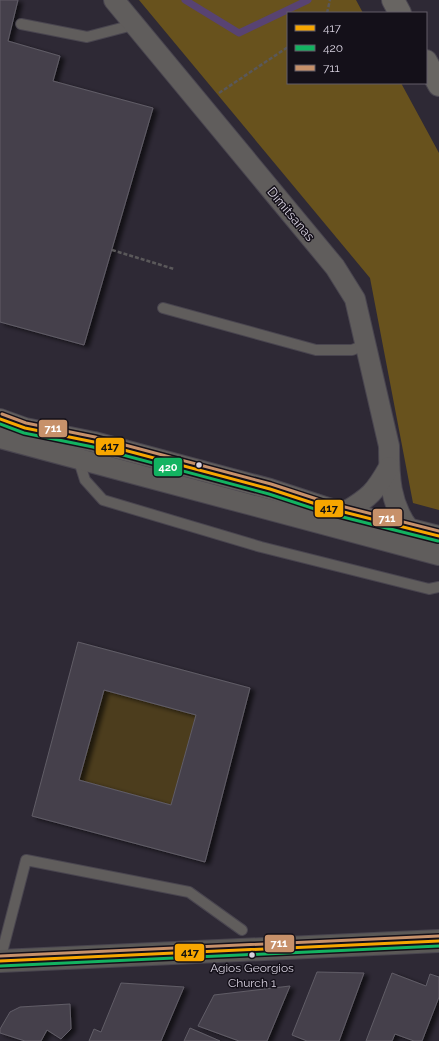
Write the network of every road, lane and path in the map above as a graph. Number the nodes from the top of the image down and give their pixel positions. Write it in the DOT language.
graph roads {
  1 [pos="114,0"];
  2 [pos="330,0"];
  3 [pos="393,0"];
  4 [pos="327,12"];
  5 [pos="399,12"];
  6 [pos="21,24"];
  7 [pos="133,25"];
  8 [pos="287,48"];
  9 [pos="427,63"];
  10 [pos="439,85"];
  11 [pos="200,106"];
  12 [pos="112,250"];
  13 [pos="174,269"];
  14 [pos="163,308"];
  15 [pos="367,344"];
  16 [pos="0,420"];
  17 [pos="0,438"];
  18 [pos="78,458"];
  19 [pos="389,467"];
  20 [pos="345,512"];
  21 [pos="409,529"];
  22 [pos="439,536"];
  23 [pos="439,555"];
  24 [pos="439,587"];
  25 [pos="242,930"];
  26 [pos="439,940"];
  27 [pos="0,960"];
  1 -- 7 [label="street, Dimitsanas"];
  2 -- 4 [label="path"];
  3 -- 5 [label="highway"];
  6 -- 7 [label="lane"];
  7 -- 11 [label="street, Dimitsanas"];
  8 -- 11 [label="path"];
  9 -- 10 [label="highway"];
  11 -- 15 [label="street, Dimitsanas"];
  12 -- 13 [label="path"];
  14 -- 15 [label="lane"];
  15 -- 19 [label="street, Dimitsanas"];
  16 -- 20 [label="street"];
  17 -- 18 [label="street"];
  18 -- 23 [label="street"];
  18 -- 24 [label="lane"];
  19 -- 20 [label="street"];
  19 -- 21 [label="street, Dimitsanas"];
  20 -- 21 [label="street"];
  21 -- 22 [label="street"];
  25 -- 27 [label="lane"];
  26 -- 27 [label="street"];
}
